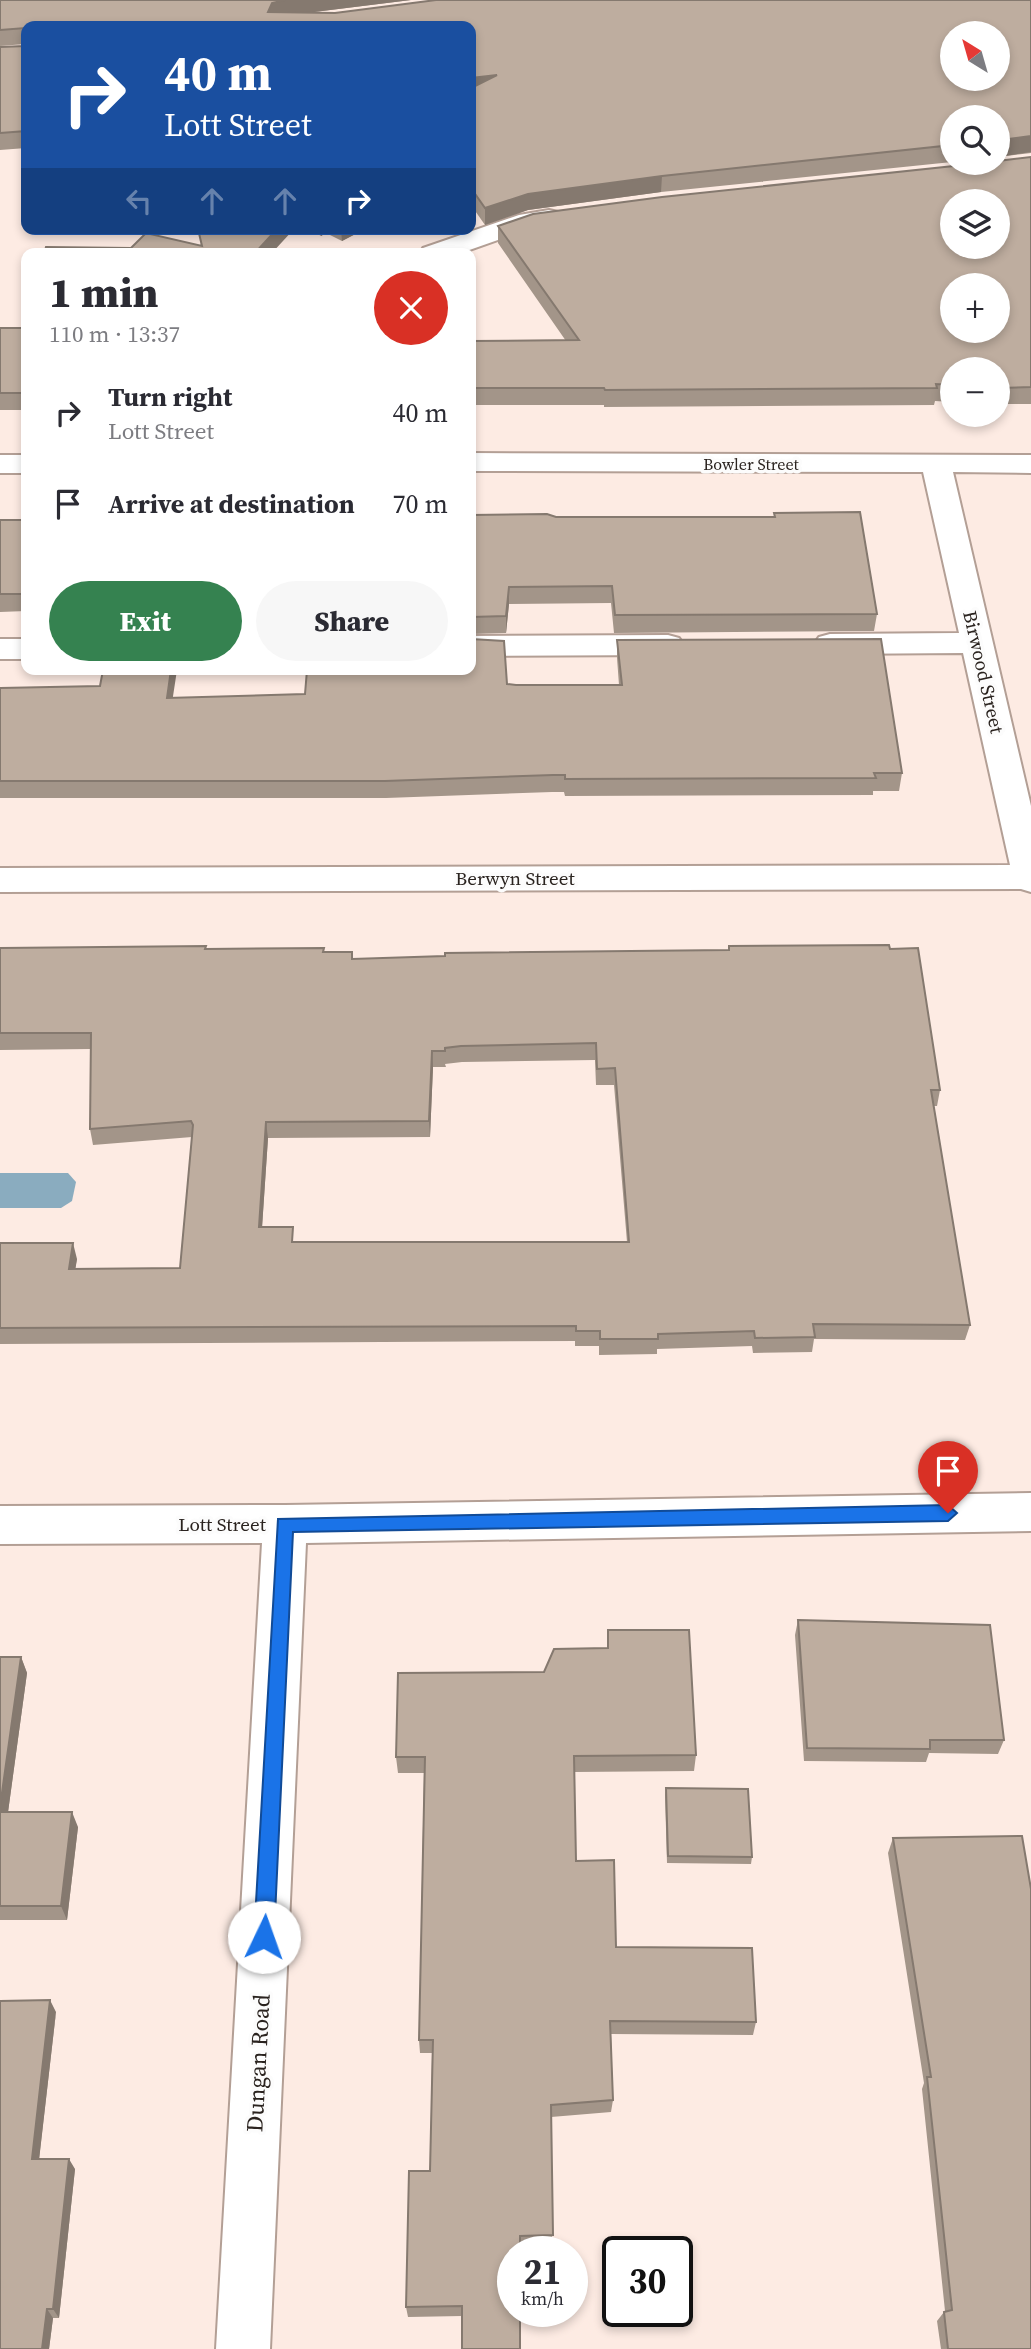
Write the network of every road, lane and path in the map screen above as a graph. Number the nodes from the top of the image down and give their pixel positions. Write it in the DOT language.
graph roads {
  1 [pos="568,215"];
  2 [pos="449,248"];
  3 [pos="476,462"];
  4 [pos="0,464"];
  5 [pos="21,464"];
  6 [pos="936,464"];
  7 [pos="1031,464"];
  8 [pos="977,643"];
  9 [pos="799,644"];
  10 [pos="703,645"];
  11 [pos="476,646"];
  12 [pos="0,649"];
  13 [pos="21,649"];
  14 [pos="1031,878"];
  15 [pos="0,880"];
  16 [pos="1031,1512"];
  17 [pos="285,1524"];
  18 [pos="0,1525"];
  19 [pos="243,2349"];
  1 -- 2 [label="street"];
  3 -- 6 [label="street, Bowler Street"];
  4 -- 5 [label="street"];
  6 -- 7 [label="street, Bowler Street"];
  6 -- 8 [label="street, Birwood Street"];
  8 -- 9 [label="street"];
  8 -- 14 [label="street, Birwood Street"];
  10 -- 11 [label="street"];
  12 -- 13 [label="street"];
  14 -- 15 [label="street, Berwyn Street"];
  16 -- 17 [label="street, Lott Street"];
  17 -- 18 [label="street, Lott Street"];
  17 -- 19 [label="street, Dungan Road"];
}
